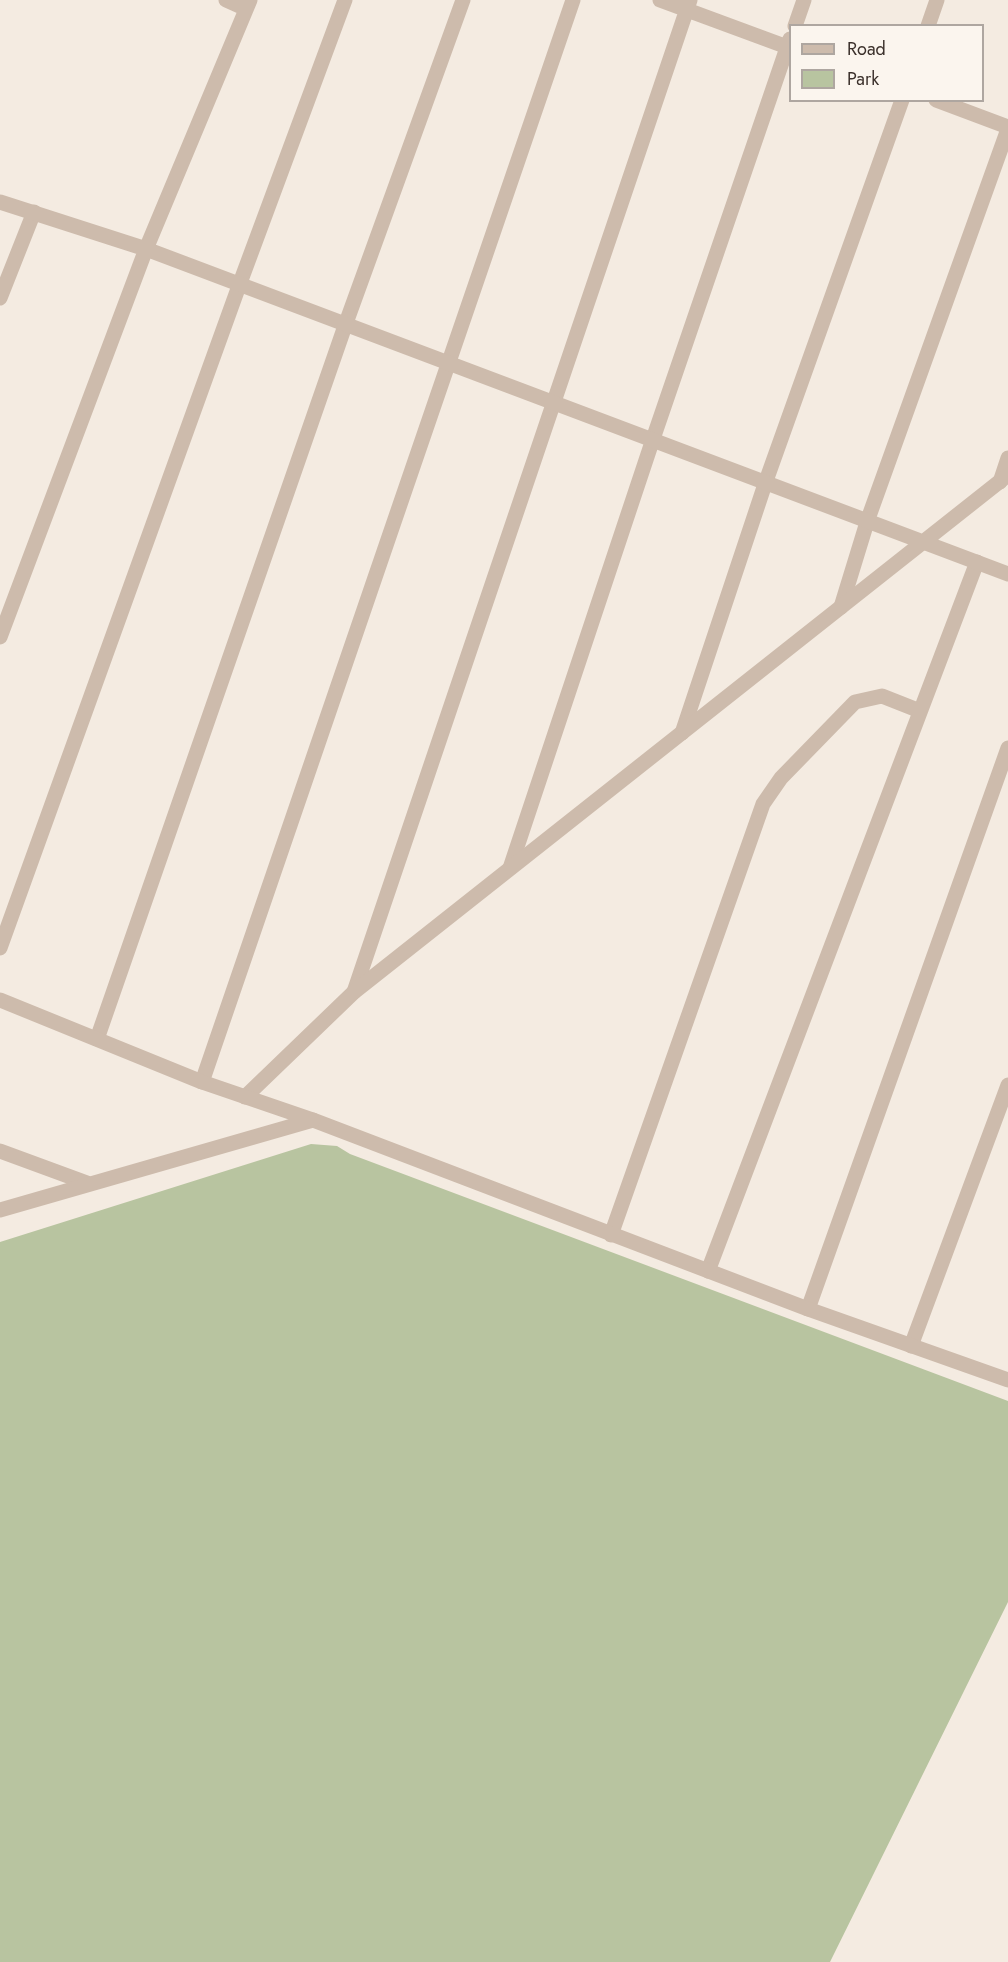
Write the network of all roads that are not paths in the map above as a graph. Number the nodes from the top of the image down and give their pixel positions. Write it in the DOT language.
graph roads {
  1 [pos="226,0"];
  2 [pos="345,0"];
  3 [pos="463,0"];
  4 [pos="573,0"];
  5 [pos="660,0"];
  6 [pos="804,0"];
  7 [pos="937,0"];
  8 [pos="248,4"];
  9 [pos="689,5"];
  10 [pos="796,24"];
  11 [pos="929,24"];
  12 [pos="789,44"];
  13 [pos="789,47"];
  14 [pos="901,102"];
  15 [pos="941,102"];
  16 [pos="1008,128"];
  17 [pos="0,202"];
  18 [pos="34,212"];
  19 [pos="146,249"];
  20 [pos="240,283"];
  21 [pos="0,298"];
  22 [pos="345,323"];
  23 [pos="448,361"];
  24 [pos="553,401"];
  25 [pos="653,439"];
  26 [pos="1008,459"];
  27 [pos="1004,478"];
  28 [pos="766,482"];
  29 [pos="868,519"];
  30 [pos="926,542"];
  31 [pos="977,562"];
  32 [pos="1008,574"];
  33 [pos="841,607"];
  34 [pos="0,637"];
  35 [pos="920,711"];
  36 [pos="682,733"];
  37 [pos="1008,748"];
  38 [pos="510,868"];
  39 [pos="0,948"];
  40 [pos="354,992"];
  41 [pos="0,1000"];
  42 [pos="97,1039"];
  43 [pos="202,1082"];
  44 [pos="1008,1085"];
  45 [pos="245,1097"];
  46 [pos="314,1120"];
  47 [pos="0,1151"];
  48 [pos="87,1183"];
  49 [pos="0,1210"];
  50 [pos="611,1235"];
  51 [pos="708,1271"];
  52 [pos="808,1309"];
  53 [pos="911,1346"];
  54 [pos="1007,1376"];
  1 -- 8 [label="street"];
  2 -- 20 [label="street"];
  3 -- 22 [label="street"];
  4 -- 23 [label="street"];
  5 -- 9 [label="street"];
  6 -- 10 [label="street"];
  7 -- 11 [label="street"];
  8 -- 19 [label="street"];
  9 -- 12 [label="street"];
  9 -- 24 [label="street"];
  13 -- 25 [label="street"];
  14 -- 28 [label="street"];
  15 -- 16 [label="street"];
  16 -- 29 [label="street"];
  17 -- 18 [label="street"];
  18 -- 19 [label="street"];
  18 -- 21 [label="street"];
  19 -- 20 [label="street"];
  19 -- 34 [label="street"];
  20 -- 22 [label="street"];
  20 -- 39 [label="street"];
  22 -- 23 [label="street"];
  22 -- 42 [label="street"];
  23 -- 24 [label="street"];
  23 -- 43 [label="street"];
  24 -- 25 [label="street"];
  24 -- 40 [label="street"];
  25 -- 28 [label="street"];
  25 -- 38 [label="street"];
  26 -- 27 [label="street"];
  27 -- 30 [label="street"];
  28 -- 29 [label="street"];
  28 -- 36 [label="street"];
  29 -- 30 [label="street"];
  29 -- 33 [label="street"];
  30 -- 31 [label="street"];
  30 -- 33 [label="street"];
  31 -- 32 [label="street"];
  31 -- 35 [label="street"];
  33 -- 36 [label="street"];
  35 -- 50 [label="street"];
  35 -- 51 [label="street"];
  36 -- 38 [label="street"];
  37 -- 52 [label="street"];
  38 -- 40 [label="street"];
  40 -- 45 [label="street"];
  41 -- 42 [label="street"];
  42 -- 43 [label="street"];
  43 -- 45 [label="street"];
  44 -- 53 [label="street"];
  45 -- 46 [label="street"];
  46 -- 48 [label="street"];
  46 -- 50 [label="street"];
  47 -- 48 [label="street"];
  48 -- 49 [label="street"];
  50 -- 51 [label="street"];
  51 -- 52 [label="street"];
  52 -- 53 [label="street"];
  53 -- 54 [label="street"];
}
